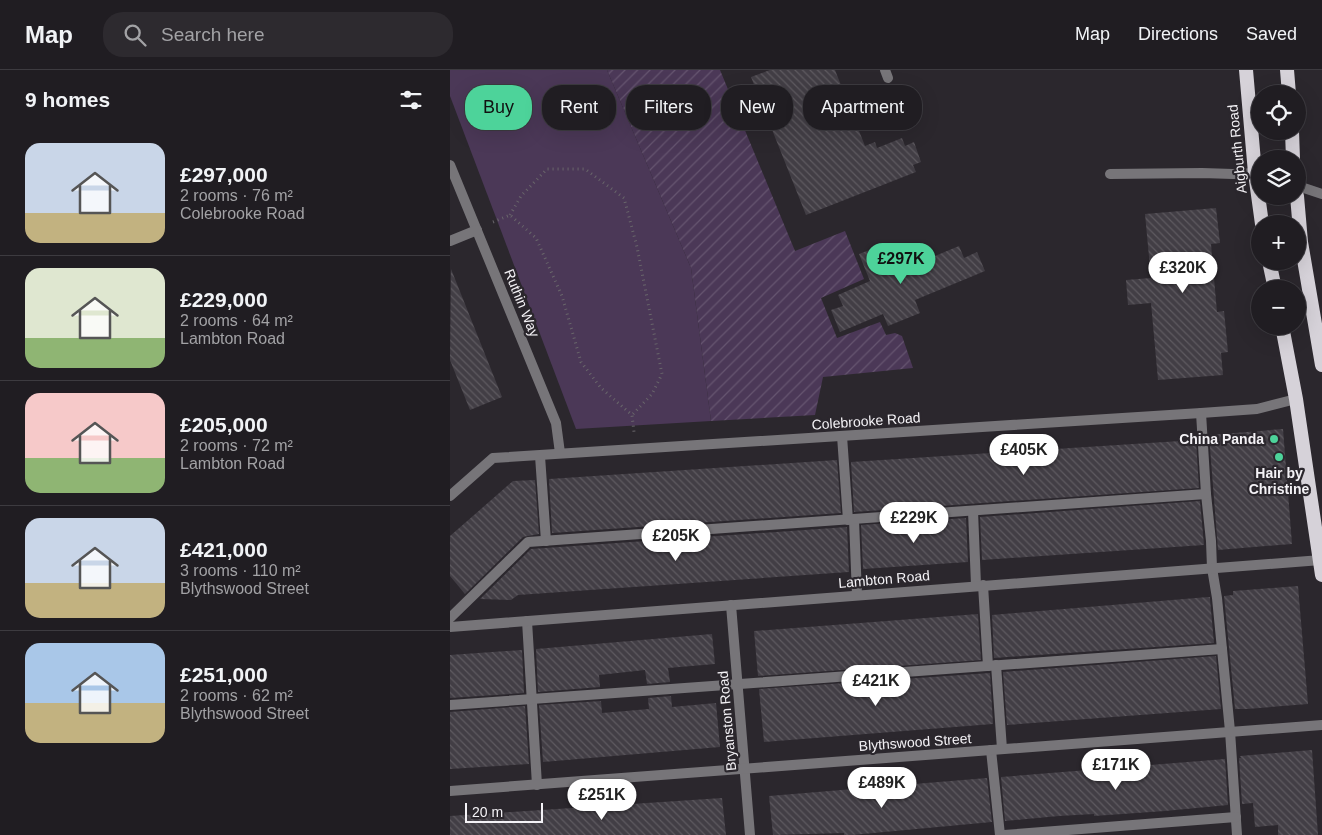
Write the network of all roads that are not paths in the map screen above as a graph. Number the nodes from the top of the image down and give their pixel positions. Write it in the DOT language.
graph roads {
  1 [pos="1246,70"];
  2 [pos="1288,70"];
  3 [pos="1289,85"];
  4 [pos="1253,150"];
  5 [pos="450,165"];
  6 [pos="1251,173"];
  7 [pos="1110,174"];
  8 [pos="1306,189"];
  9 [pos="1322,194"];
  10 [pos="1298,205"];
  11 [pos="477,230"];
  12 [pos="450,241"];
  13 [pos="1284,335"];
  14 [pos="1322,365"];
  15 [pos="1296,399"];
  16 [pos="1201,413"];
  17 [pos="842,436"];
  18 [pos="560,453"];
  19 [pos="540,456"];
  20 [pos="1206,494"];
  21 [pos="450,496"];
  22 [pos="973,511"];
  23 [pos="851,520"];
  24 [pos="546,541"];
  25 [pos="1320,560"];
  26 [pos="1212,568"];
  27 [pos="1322,575"];
  28 [pos="979,585"];
  29 [pos="857,595"];
  30 [pos="731,605"];
  31 [pos="450,618"];
  32 [pos="527,621"];
  33 [pos="450,628"];
  34 [pos="1222,649"];
  35 [pos="992,665"];
  36 [pos="738,684"];
  37 [pos="531,699"];
  38 [pos="450,705"];
  39 [pos="1322,724"];
  40 [pos="1230,732"];
  41 [pos="1002,749"];
  42 [pos="991,750"];
  43 [pos="744,770"];
  44 [pos="537,785"];
  45 [pos="450,791"];
  46 [pos="1236,817"];
  47 [pos="750,835"];
  48 [pos="1000,835"];
  49 [pos="1004,835"];
  50 [pos="1237,835"];
  1 -- 4 [label="highway, Aigburth Road"];
  2 -- 3 [label="highway"];
  5 -- 11 [label="street, Ruthin Way"];
  6 -- 7 [label="street"];
  8 -- 9 [label="street"];
  10 -- 14 [label="highway"];
  11 -- 12 [label="street"];
  11 -- 18 [label="street, Ruthin Way"];
  13 -- 15 [label="highway"];
  15 -- 16 [label="street, Colebrooke Road"];
  15 -- 25 [label="highway"];
  16 -- 17 [label="street, Colebrooke Road"];
  16 -- 20 [label="street"];
  17 -- 18 [label="street, Colebrooke Road"];
  17 -- 23 [label="street"];
  18 -- 19 [label="street, Colebrooke Road"];
  19 -- 21 [label="street, Colebrooke Road"];
  19 -- 24 [label="street"];
  20 -- 22 [label="street"];
  20 -- 26 [label="street"];
  22 -- 23 [label="street"];
  22 -- 28 [label="street"];
  23 -- 24 [label="street"];
  23 -- 29 [label="street"];
  24 -- 31 [label="street"];
  25 -- 26 [label="street, Lambton Road"];
  25 -- 27 [label="highway"];
  26 -- 28 [label="street, Lambton Road"];
  26 -- 34 [label="street"];
  28 -- 29 [label="street, Lambton Road"];
  28 -- 35 [label="street"];
  29 -- 30 [label="street, Lambton Road"];
  30 -- 32 [label="street, Lambton Road"];
  30 -- 36 [label="street, Bryanston Road"];
  32 -- 33 [label="street, Lambton Road"];
  32 -- 37 [label="street"];
  34 -- 35 [label="street"];
  34 -- 40 [label="street"];
  35 -- 36 [label="street"];
  35 -- 41 [label="street"];
  36 -- 37 [label="street"];
  36 -- 43 [label="street, Bryanston Road"];
  37 -- 38 [label="street"];
  37 -- 44 [label="street"];
  39 -- 40 [label="street, Blythswood Street"];
  40 -- 41 [label="street, Blythswood Street"];
  40 -- 46 [label="street"];
  41 -- 42 [label="street, Blythswood Street"];
  42 -- 43 [label="street, Blythswood Street"];
  42 -- 48 [label="street"];
  43 -- 44 [label="street, Blythswood Street"];
  43 -- 47 [label="street, Bryanston Road"];
  44 -- 45 [label="street, Blythswood Street"];
  46 -- 49 [label="street"];
  46 -- 50 [label="street"];
}
